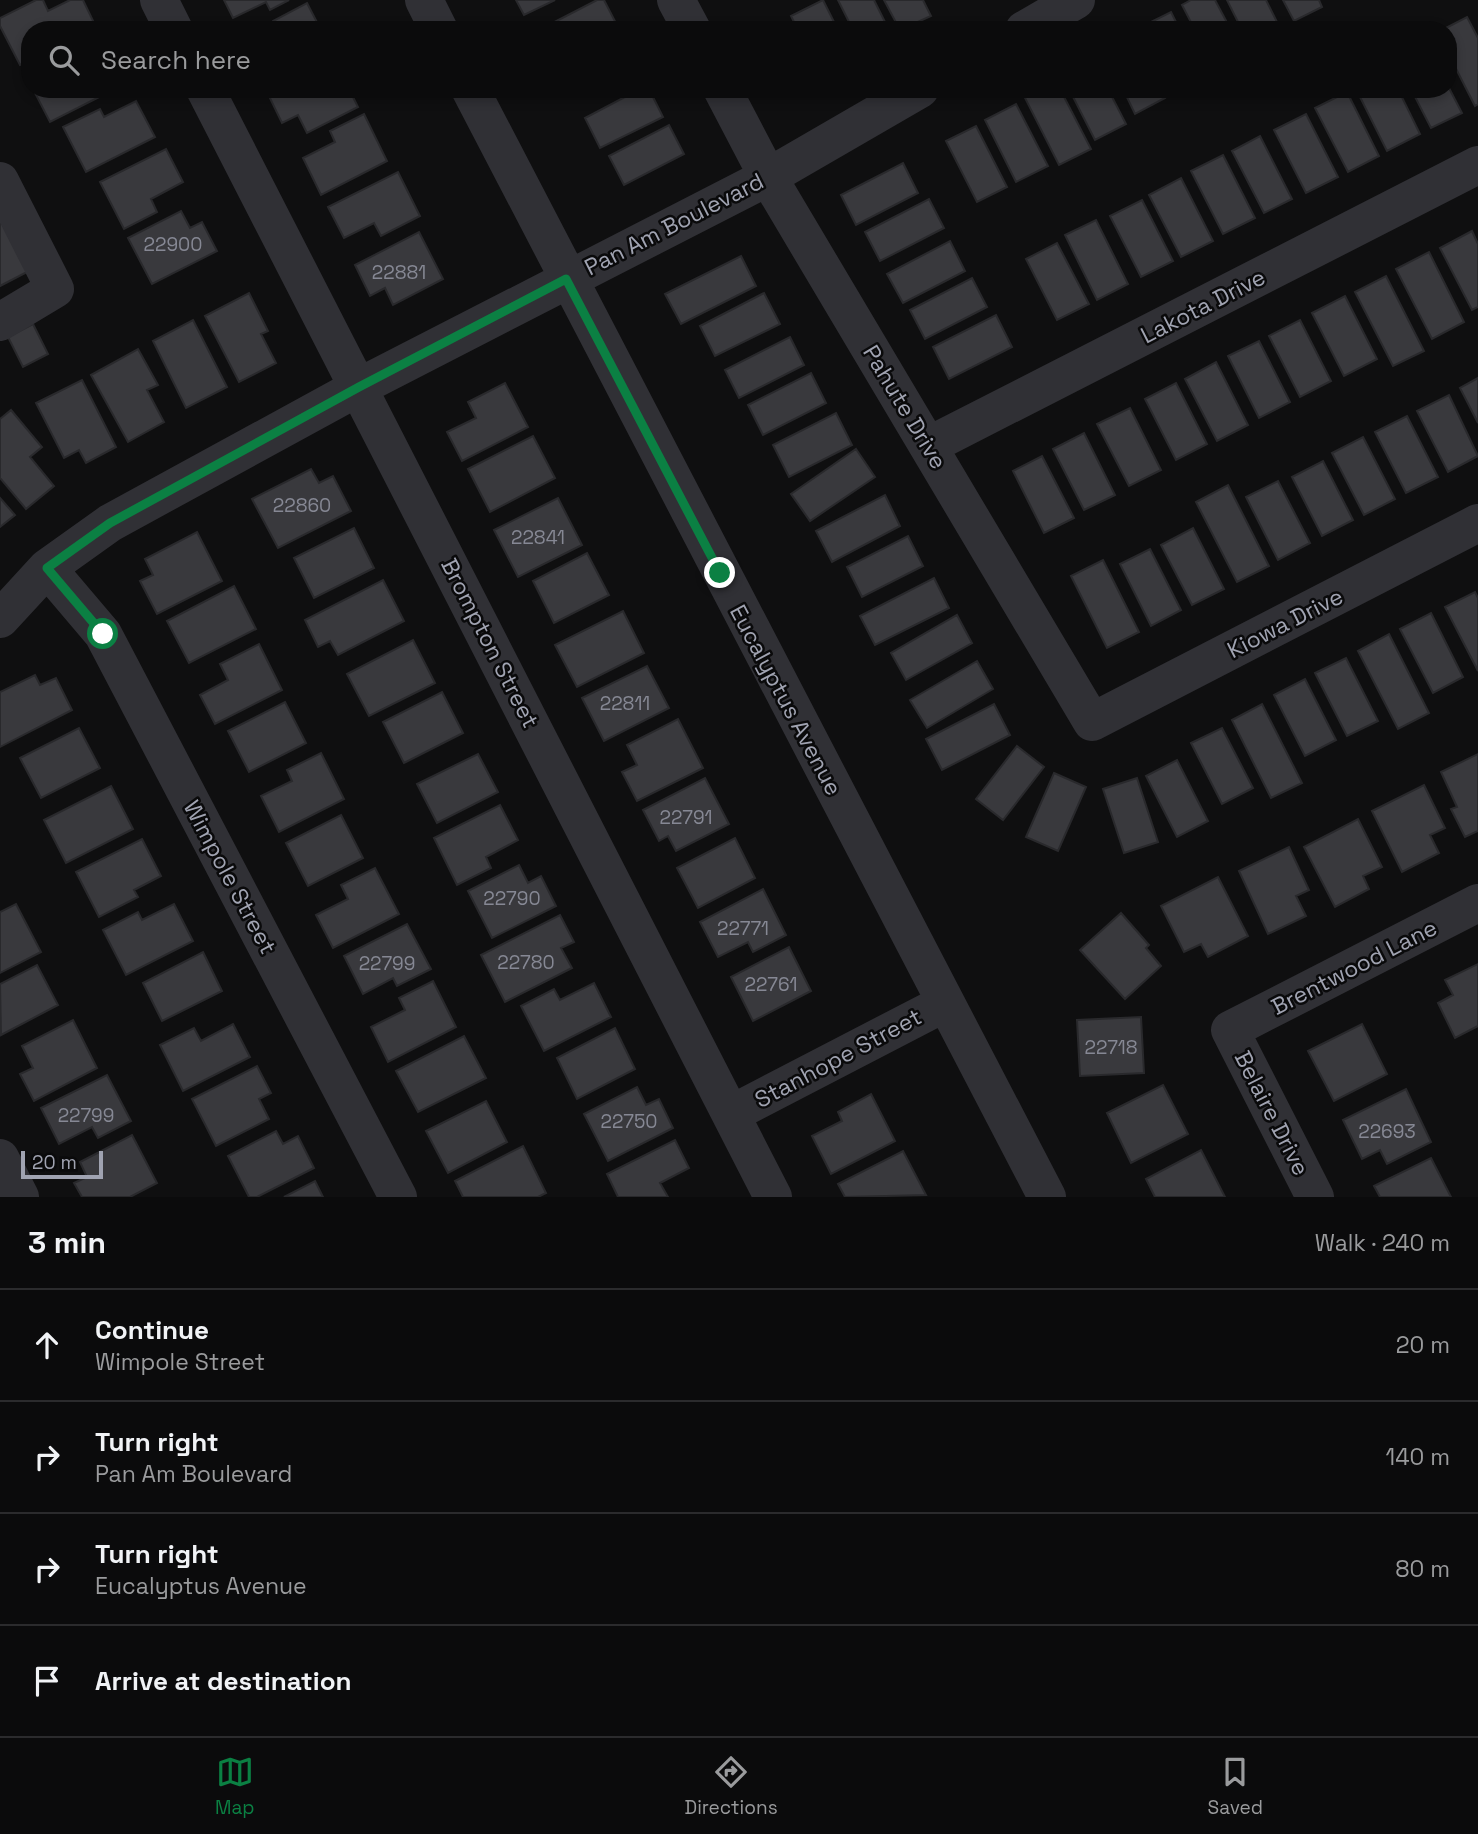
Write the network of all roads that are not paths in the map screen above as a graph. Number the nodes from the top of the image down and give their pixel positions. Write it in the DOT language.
graph roads {
  1 [pos="159,0"];
  2 [pos="424,0"];
  3 [pos="676,0"];
  4 [pos="1076,0"];
  5 [pos="170,21"];
  6 [pos="434,21"];
  7 [pos="687,21"];
  8 [pos="1040,21"];
  9 [pos="210,98"];
  10 [pos="475,98"];
  11 [pos="727,98"];
  12 [pos="904,98"];
  13 [pos="1478,165"];
  14 [pos="768,177"];
  15 [pos="0,181"];
  16 [pos="566,279"];
  17 [pos="0,322"];
  18 [pos="359,387"];
  19 [pos="928,446"];
  20 [pos="1478,523"];
  21 [pos="47,568"];
  22 [pos="0,619"];
  23 [pos="1092,722"];
  24 [pos="1478,904"];
  25 [pos="945,1003"];
  26 [pos="1230,1030"];
  27 [pos="732,1114"];
  28 [pos="0,1158"];
  29 [pos="20,1197"];
  30 [pos="398,1197"];
  31 [pos="774,1197"];
  32 [pos="1047,1197"];
  33 [pos="1315,1197"];
  1 -- 5 [label="street"];
  2 -- 6 [label="street"];
  3 -- 7 [label="street"];
  4 -- 8 [label="street"];
  9 -- 18 [label="street, Brompton Street"];
  10 -- 16 [label="street, Eucalyptus Avenue"];
  11 -- 14 [label="street, Pahute Drive"];
  12 -- 14 [label="street, Pan Am Boulevard"];
  13 -- 19 [label="street, Lakota Drive"];
  14 -- 16 [label="street, Pan Am Boulevard"];
  14 -- 19 [label="street, Pahute Drive"];
  15 -- 17 [label="street"];
  16 -- 18 [label="street, Pan Am Boulevard"];
  16 -- 25 [label="street, Eucalyptus Avenue"];
  18 -- 21 [label="street, Pan Am Boulevard"];
  18 -- 27 [label="street, Brompton Street"];
  19 -- 23 [label="street, Pahute Drive"];
  20 -- 23 [label="street, Kiowa Drive"];
  21 -- 22 [label="street, Pan Am Boulevard"];
  21 -- 30 [label="street, Wimpole Street"];
  24 -- 26 [label="street, Brentwood Lane"];
  25 -- 27 [label="street, Stanhope Street"];
  25 -- 32 [label="street, Eucalyptus Avenue"];
  26 -- 33 [label="street, Belaire Drive"];
  27 -- 31 [label="street, Brompton Street"];
  28 -- 29 [label="street"];
}
